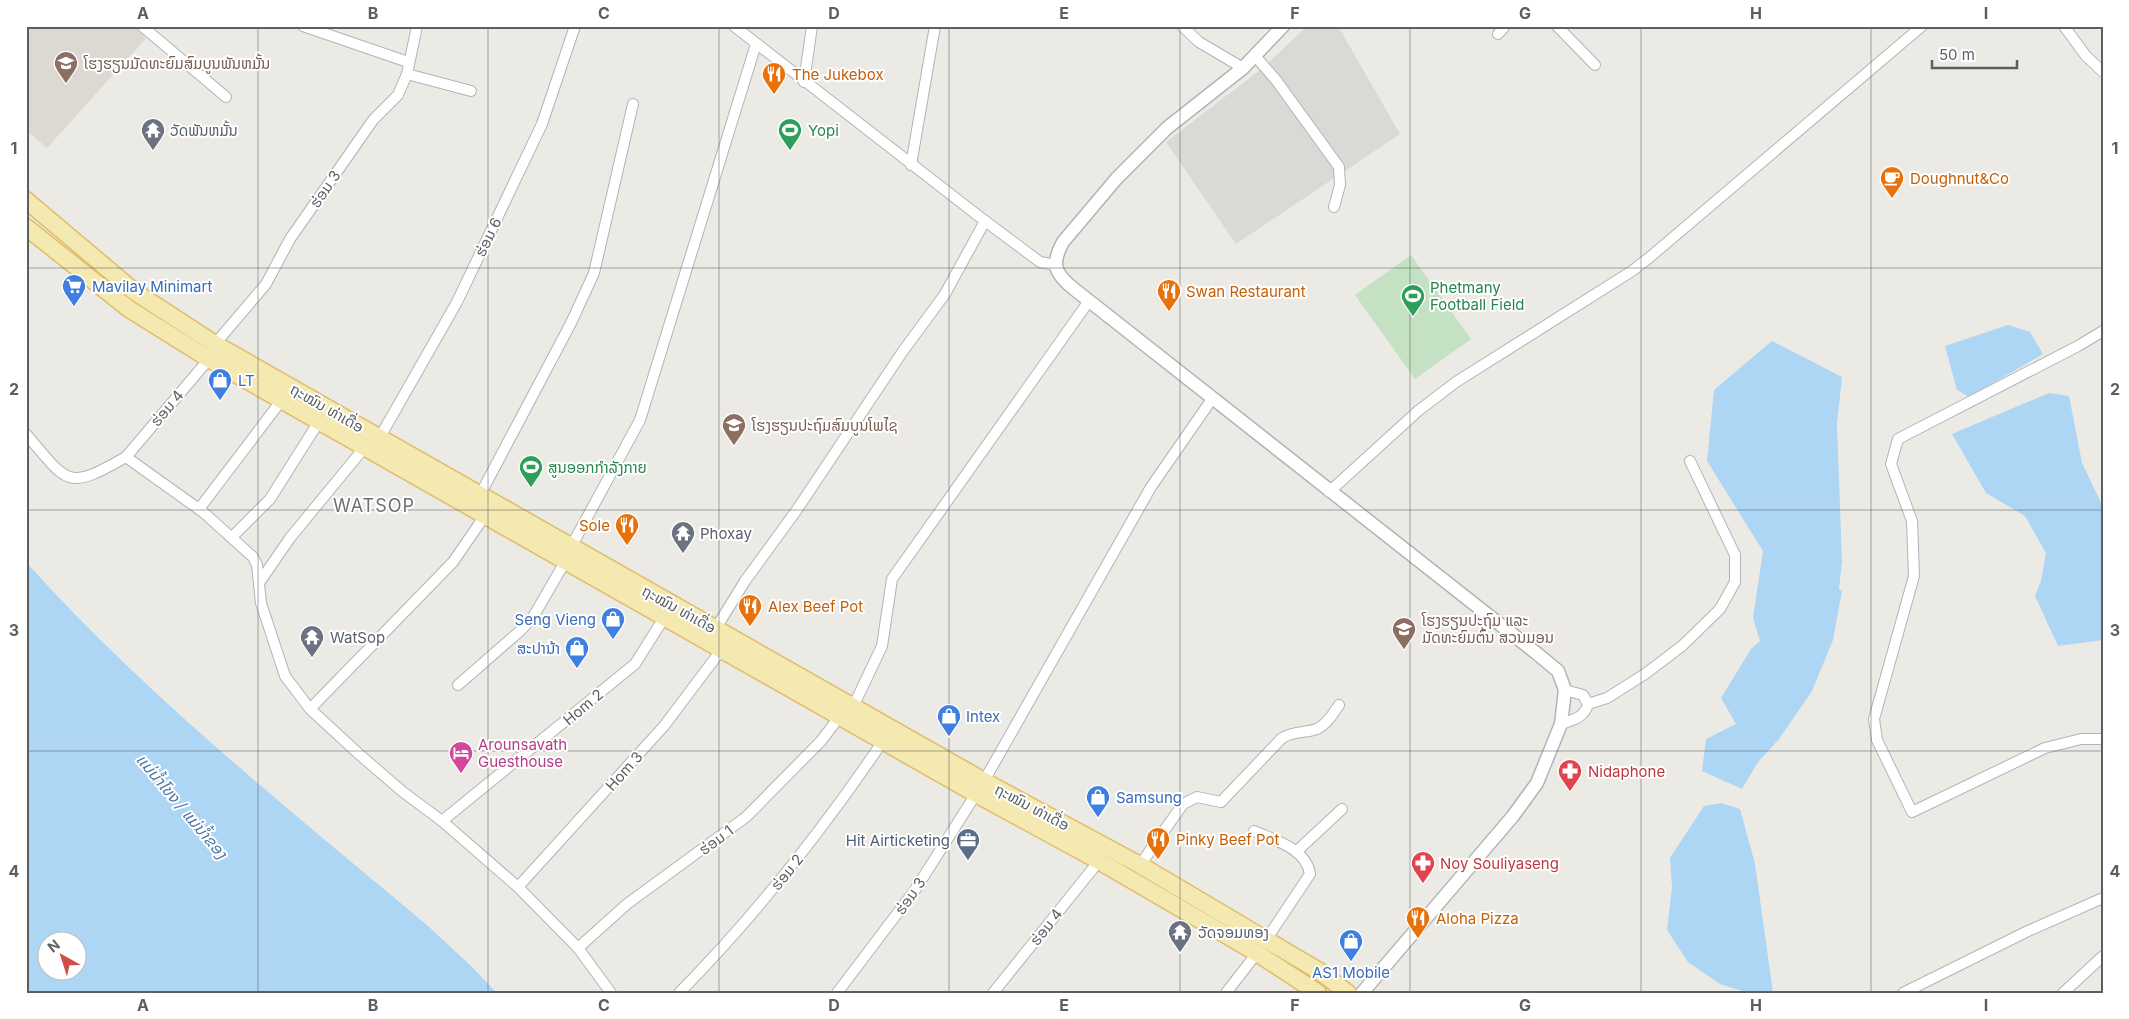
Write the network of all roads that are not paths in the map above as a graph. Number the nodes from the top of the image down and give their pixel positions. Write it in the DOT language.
graph roads {
  1 [pos="142,26"];
  2 [pos="303,26"];
  3 [pos="417,26"];
  4 [pos="575,26"];
  5 [pos="734,26"];
  6 [pos="812,26"];
  7 [pos="935,26"];
  8 [pos="1182,26"];
  9 [pos="1282,26"];
  10 [pos="1558,26"];
  11 [pos="1922,26"];
  12 [pos="2064,26"];
  13 [pos="747,31"];
  14 [pos="756,44"];
  15 [pos="1256,57"];
  16 [pos="408,62"];
  17 [pos="1595,65"];
  18 [pos="1243,68"];
  19 [pos="2103,72"];
  20 [pos="407,74"];
  21 [pos="804,82"];
  22 [pos="470,91"];
  23 [pos="226,97"];
  24 [pos="633,104"];
  25 [pos="911,165"];
  26 [pos="26,200"];
  27 [pos="1334,207"];
  28 [pos="985,221"];
  29 [pos="26,227"];
  30 [pos="1055,265"];
  31 [pos="1089,301"];
  32 [pos="2103,331"];
  33 [pos="212,352"];
  34 [pos="1212,399"];
  35 [pos="281,402"];
  36 [pos="318,423"];
  37 [pos="26,434"];
  38 [pos="380,438"];
  39 [pos="364,448"];
  40 [pos="126,457"];
  41 [pos="1690,461"];
  42 [pos="1329,492"];
  43 [pos="480,495"];
  44 [pos="199,509"];
  45 [pos="484,517"];
  46 [pos="232,537"];
  47 [pos="568,555"];
  48 [pos="259,583"];
  49 [pos="664,618"];
  50 [pos="711,635"];
  51 [pos="722,649"];
  52 [pos="458,685"];
  53 [pos="1566,690"];
  54 [pos="1588,704"];
  55 [pos="1339,706"];
  56 [pos="310,708"];
  57 [pos="846,711"];
  58 [pos="1561,724"];
  59 [pos="2103,739"];
  60 [pos="883,741"];
  61 [pos="980,788"];
  62 [pos="1342,809"];
  63 [pos="442,821"];
  64 [pos="1254,830"];
  65 [pos="1297,851"];
  66 [pos="1099,861"];
  67 [pos="1140,865"];
  68 [pos="518,887"];
  69 [pos="2103,898"];
  70 [pos="1262,946"];
  71 [pos="578,948"];
  72 [pos="2103,956"];
  73 [pos="611,993"];
  74 [pos="679,993"];
  75 [pos="837,993"];
  76 [pos="993,993"];
  77 [pos="1226,993"];
  78 [pos="1318,993"];
  79 [pos="1348,993"];
  80 [pos="1362,993"];
  81 [pos="1903,993"];
  82 [pos="2063,993"];
  1 -- 23 [label="street"];
  2 -- 16 [label="street"];
  3 -- 16 [label="street, ຮ່ອມ 3"];
  4 -- 38 [label="street, ຮ່ອມ 6"];
  5 -- 13 [label="street"];
  6 -- 21 [label="street"];
  7 -- 25 [label="street"];
  8 -- 18 [label="street"];
  9 -- 15 [label="street"];
  10 -- 17 [label="street"];
  11 -- 42 [label="street"];
  12 -- 19 [label="street"];
  13 -- 14 [label="street"];
  14 -- 21 [label="street"];
  14 -- 47 [label="street"];
  15 -- 18 [label="street"];
  15 -- 27 [label="street"];
  16 -- 20 [label="street, ຮ່ອມ 3"];
  18 -- 30 [label="street"];
  20 -- 22 [label="street"];
  20 -- 33 [label="street, ຮ່ອມ 3"];
  21 -- 25 [label="street"];
  24 -- 43 [label="street"];
  25 -- 28 [label="street"];
  26 -- 33 [label="main road, ຖະໝົນ ທ່າເດື່ອ"];
  28 -- 30 [label="street"];
  28 -- 50 [label="street"];
  29 -- 33 [label="main road, ຖະໝົນ ທ່າເດື່ອ"];
  30 -- 31 [label="street"];
  31 -- 34 [label="street"];
  31 -- 57 [label="street, ຮ່ອມ 1"];
  32 -- 59 [label="street"];
  33 -- 35 [label="main road, ຖະໝົນ ທ່າເດື່ອ"];
  33 -- 38 [label="main road, ຖະໝົນ ທ່າເດື່ອ"];
  33 -- 40 [label="street, ຮ່ອມ 4"];
  34 -- 42 [label="street"];
  34 -- 61 [label="street, ຮ່ອມ 3"];
  35 -- 36 [label="main road, ຖະໝົນ ທ່າເດື່ອ"];
  35 -- 44 [label="street"];
  36 -- 39 [label="main road, ຖະໝົນ ທ່າເດື່ອ"];
  36 -- 46 [label="street"];
  37 -- 40 [label="street"];
  38 -- 39 [label="street"];
  38 -- 43 [label="main road, ຖະໝົນ ທ່າເດື່ອ"];
  39 -- 45 [label="main road, ຖະໝົນ ທ່າເດື່ອ"];
  39 -- 48 [label="street"];
  40 -- 44 [label="street"];
  41 -- 54 [label="street"];
  42 -- 53 [label="street"];
  43 -- 47 [label="main road, ຖະໝົນ ທ່າເດື່ອ"];
  44 -- 46 [label="street"];
  45 -- 47 [label="main road, ຖະໝົນ ທ່າເດື່ອ"];
  45 -- 56 [label="street"];
  46 -- 48 [label="street"];
  47 -- 49 [label="main road, ຖະໝົນ ທ່າເດື່ອ"];
  47 -- 50 [label="main road, ຖະໝົນ ທ່າເດື່ອ"];
  47 -- 52 [label="street"];
  48 -- 56 [label="street"];
  49 -- 50 [label="main road, ຖະໝົນ ທ່າເດື່ອ"];
  49 -- 63 [label="street, Hom 2"];
  50 -- 51 [label="main road, ຖະໝົນ ທ່າເດື່ອ"];
  50 -- 57 [label="main road, ຖະໝົນ ທ່າເດື່ອ"];
  51 -- 57 [label="main road, ຖະໝົນ ທ່າເດື່ອ"];
  51 -- 68 [label="street, Hom 3"];
  53 -- 54 [label="street"];
  53 -- 58 [label="street"];
  54 -- 58 [label="street"];
  55 -- 67 [label="street"];
  56 -- 63 [label="street"];
  57 -- 60 [label="main road, ຖະໝົນ ທ່າເດື່ອ"];
  57 -- 61 [label="main road, ຖະໝົນ ທ່າເດື່ອ"];
  57 -- 71 [label="street, ຮ່ອມ 1"];
  58 -- 80 [label="street"];
  60 -- 61 [label="main road, ຖະໝົນ ທ່າເດື່ອ"];
  60 -- 74 [label="street, ຮ່ອມ 2"];
  61 -- 66 [label="main road, ຖະໝົນ ທ່າເດື່ອ"];
  61 -- 67 [label="main road, ຖະໝົນ ທ່າເດື່ອ"];
  61 -- 75 [label="street, ຮ່ອມ 3"];
  62 -- 65 [label="street"];
  63 -- 68 [label="street"];
  64 -- 65 [label="street"];
  65 -- 70 [label="street"];
  66 -- 70 [label="main road, ຖະໝົນ ທ່າເດື່ອ"];
  66 -- 76 [label="street, ຮ່ອມ 4"];
  67 -- 70 [label="main road, ຖະໝົນ ທ່າເດື່ອ"];
  68 -- 71 [label="street"];
  69 -- 81 [label="street"];
  70 -- 77 [label="street"];
  70 -- 78 [label="main road, ຖະໝົນ ທ່າເດື່ອ"];
  70 -- 79 [label="main road, ຖະໝົນ ທ່າເດື່ອ"];
  71 -- 73 [label="street"];
  72 -- 82 [label="street"];
}
